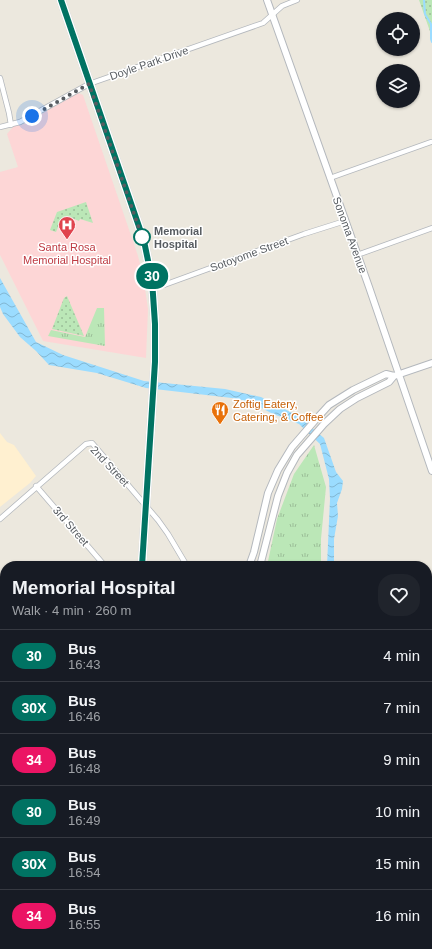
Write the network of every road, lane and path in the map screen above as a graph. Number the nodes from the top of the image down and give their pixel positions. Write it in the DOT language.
graph roads {
  1 [pos="60,0"];
  2 [pos="267,0"];
  3 [pos="298,0"];
  4 [pos="272,15"];
  5 [pos="0,78"];
  6 [pos="89,84"];
  7 [pos="11,125"];
  8 [pos="0,127"];
  9 [pos="431,142"];
  10 [pos="330,178"];
  11 [pos="345,221"];
  12 [pos="432,228"];
  13 [pos="357,255"];
  14 [pos="153,289"];
  15 [pos="432,363"];
  16 [pos="396,375"];
  17 [pos="432,471"];
  18 [pos="36,486"];
  19 [pos="146,506"];
  20 [pos="0,519"];
  21 [pos="100,561"];
  22 [pos="142,561"];
  23 [pos="184,561"];
  24 [pos="251,561"];
  25 [pos="261,561"];
  1 -- 6 [label="main road"];
  2 -- 4 [label="street, Sonoma Avenue"];
  3 -- 4 [label="street, Doyle Park Drive"];
  4 -- 6 [label="street, Doyle Park Drive"];
  4 -- 10 [label="street, Sonoma Avenue"];
  5 -- 7 [label="street"];
  6 -- 7 [label="street, Doyle Park Drive"];
  6 -- 14 [label="main road"];
  7 -- 8 [label="street, Doyle Park Drive"];
  9 -- 10 [label="street"];
  10 -- 11 [label="street, Sonoma Avenue"];
  11 -- 13 [label="street, Sonoma Avenue"];
  11 -- 14 [label="street, Sotoyome Street"];
  12 -- 13 [label="street"];
  13 -- 16 [label="street, Sonoma Avenue"];
  14 -- 19 [label="main road"];
  15 -- 16 [label="street"];
  16 -- 17 [label="street, Sonoma Avenue"];
  16 -- 24 [label="street"];
  16 -- 25 [label="street"];
  18 -- 19 [label="street, 2nd Street"];
  18 -- 20 [label="street"];
  18 -- 21 [label="street, 3rd Street"];
  19 -- 22 [label="main road"];
  19 -- 23 [label="street, 2nd Street"];
}
